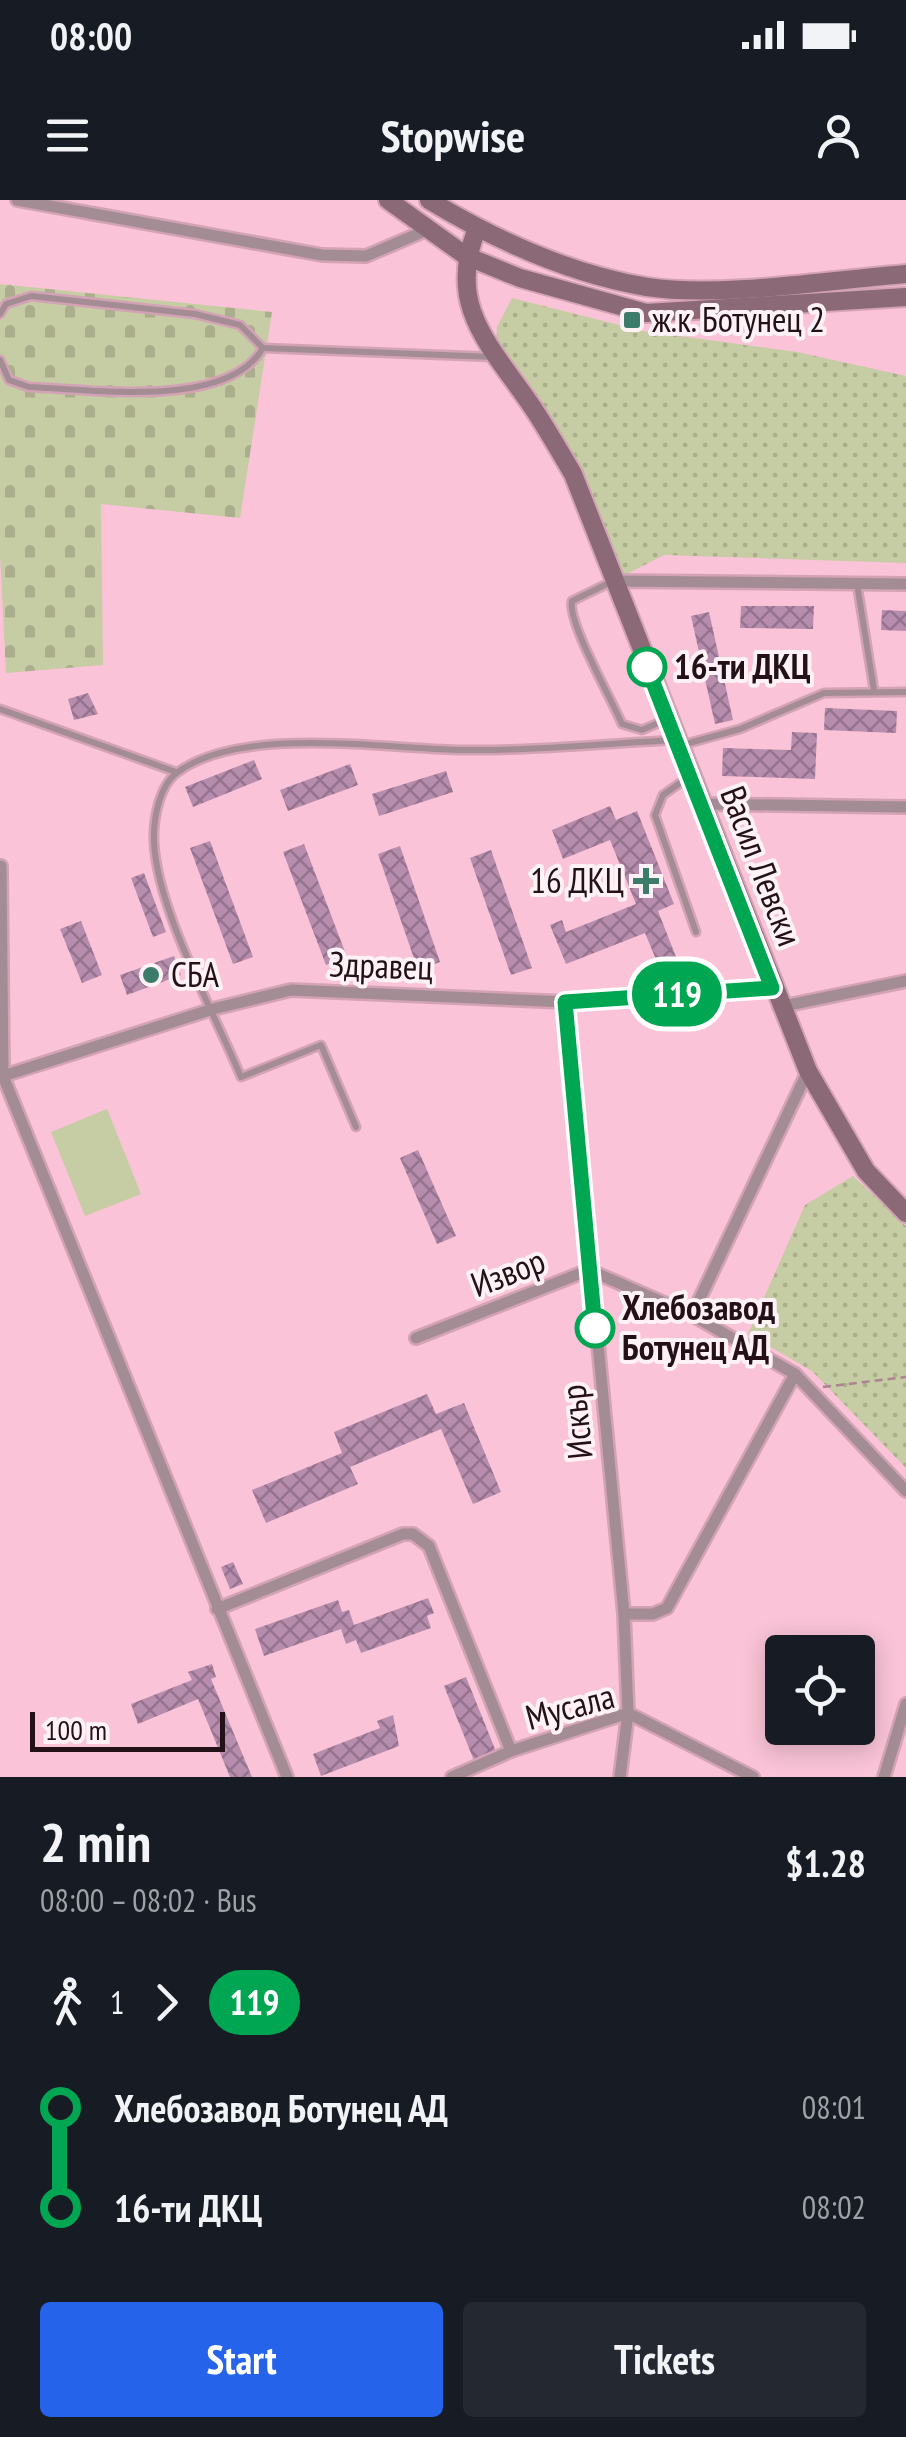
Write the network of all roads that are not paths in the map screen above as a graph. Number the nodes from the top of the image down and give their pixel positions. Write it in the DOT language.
graph roads {
  1 [pos="18,200"];
  2 [pos="388,200"];
  3 [pos="429,200"];
  4 [pos="477,229"];
  5 [pos="427,230"];
  6 [pos="466,256"];
  7 [pos="906,274"];
  8 [pos="906,298"];
  9 [pos="0,314"];
  10 [pos="262,348"];
  11 [pos="496,357"];
  12 [pos="0,360"];
  13 [pos="613,581"];
  14 [pos="857,583"];
  15 [pos="906,584"];
  16 [pos="874,690"];
  17 [pos="906,692"];
  18 [pos="0,709"];
  19 [pos="668,719"];
  20 [pos="678,743"];
  21 [pos="176,772"];
  22 [pos="692,776"];
  23 [pos="703,804"];
  24 [pos="906,808"];
  25 [pos="1,866"];
  26 [pos="696,932"];
  27 [pos="906,981"];
  28 [pos="772,988"];
  29 [pos="565,1002"];
  30 [pos="779,1008"];
  31 [pos="213,1009"];
  32 [pos="808,1071"];
  33 [pos="2,1076"];
  34 [pos="356,1128"];
  35 [pos="906,1213"];
  36 [pos="589,1270"];
  37 [pos="692,1315"];
  38 [pos="416,1338"];
  39 [pos="796,1374"];
  40 [pos="906,1491"];
  41 [pos="217,1610"];
  42 [pos="624,1614"];
  43 [pos="906,1704"];
  44 [pos="628,1714"];
  45 [pos="511,1752"];
  46 [pos="288,1777"];
  47 [pos="452,1777"];
  48 [pos="620,1777"];
  49 [pos="753,1777"];
  50 [pos="884,1777"];
  1 -- 5 [label="street"];
  2 -- 5 [label="street"];
  3 -- 4 [label="street"];
  4 -- 6 [label="street"];
  4 -- 7 [label="street"];
  5 -- 6 [label="street"];
  6 -- 8 [label="street"];
  6 -- 11 [label="street, Васил Левски"];
  9 -- 10 [label="lane"];
  10 -- 11 [label="lane"];
  10 -- 12 [label="lane"];
  11 -- 13 [label="street, Васил Левски"];
  13 -- 14 [label="street"];
  13 -- 19 [label="street, Васил Левски"];
  13 -- 19 [label="lane"];
  14 -- 15 [label="street"];
  14 -- 16 [label="lane"];
  16 -- 17 [label="lane"];
  16 -- 20 [label="lane"];
  18 -- 21 [label="lane"];
  19 -- 20 [label="street, Васил Левски"];
  20 -- 21 [label="lane"];
  20 -- 22 [label="street, Васил Левски"];
  21 -- 31 [label="lane"];
  22 -- 23 [label="street, Васил Левски"];
  22 -- 26 [label="lane"];
  23 -- 24 [label="street"];
  23 -- 28 [label="street, Васил Левски"];
  25 -- 33 [label="street"];
  27 -- 30 [label="street"];
  28 -- 29 [label="street, Здравец"];
  28 -- 30 [label="street, Васил Левски"];
  29 -- 31 [label="street, Здравец"];
  29 -- 36 [label="street, Искър"];
  30 -- 32 [label="street, Васил Левски"];
  31 -- 33 [label="street, Здравец"];
  31 -- 34 [label="lane"];
  32 -- 35 [label="street, Васил Левски"];
  32 -- 37 [label="street"];
  33 -- 41 [label="street"];
  36 -- 37 [label="street, Извор"];
  36 -- 38 [label="street, Извор"];
  36 -- 42 [label="street, Искър"];
  37 -- 39 [label="street, Извор"];
  39 -- 40 [label="street, Извор"];
  39 -- 42 [label="street"];
  41 -- 45 [label="street"];
  41 -- 46 [label="street"];
  42 -- 44 [label="street, Искър"];
  43 -- 50 [label="street"];
  44 -- 45 [label="street, Мусала"];
  44 -- 48 [label="street, Искър"];
  44 -- 49 [label="street, Мусала"];
  45 -- 47 [label="street, Мусала"];
}
